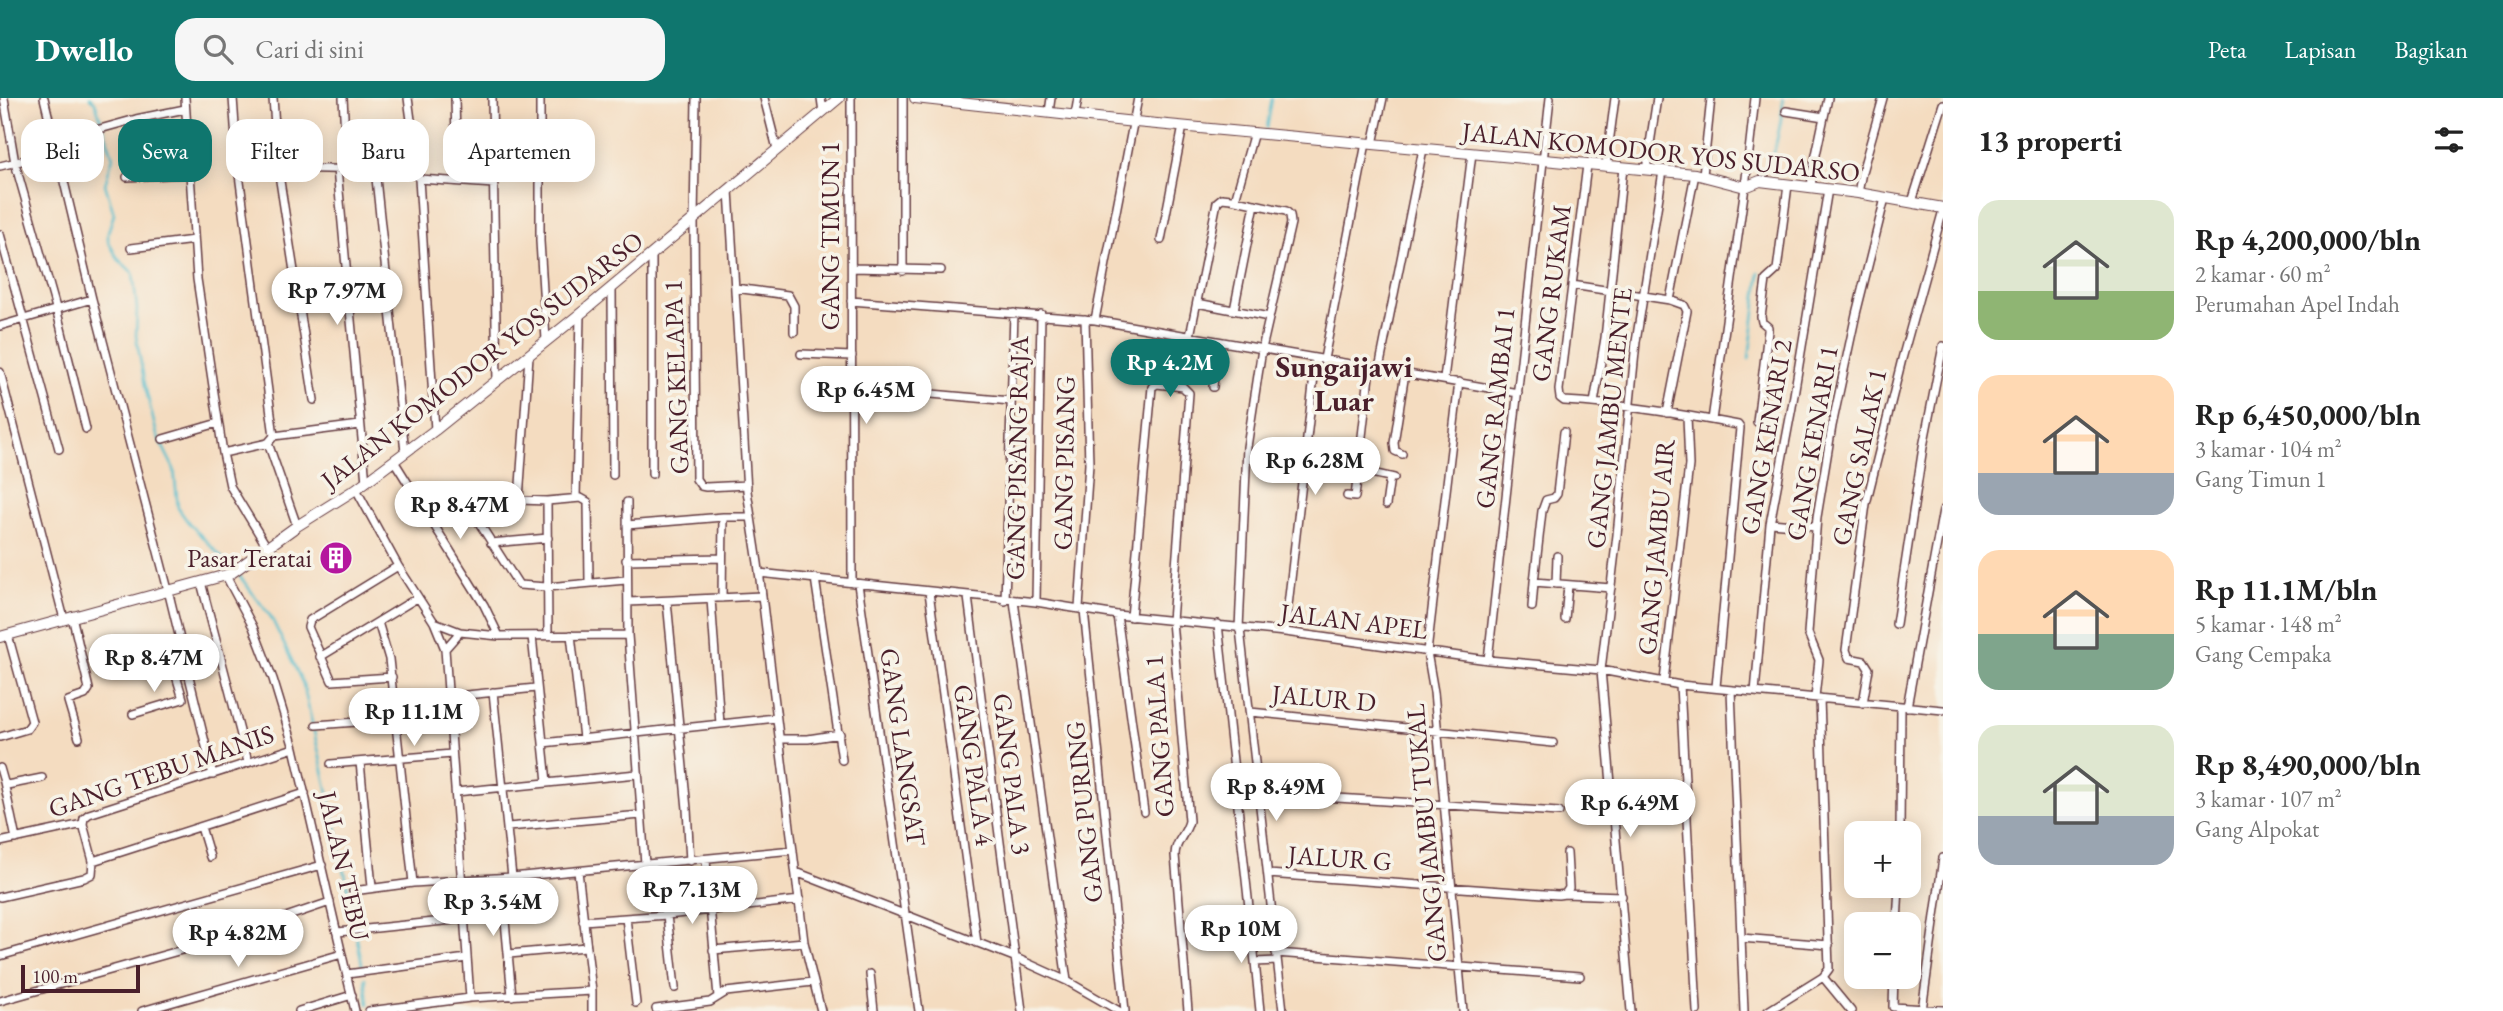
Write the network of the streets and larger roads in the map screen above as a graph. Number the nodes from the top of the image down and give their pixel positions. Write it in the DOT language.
graph roads {
  1 [pos="4,98"];
  2 [pos="44,98"];
  3 [pos="185,98"];
  4 [pos="233,98"];
  5 [pos="273,98"];
  6 [pos="343,98"];
  7 [pos="408,98"];
  8 [pos="454,98"];
  9 [pos="492,98"];
  10 [pos="540,98"];
  11 [pos="696,98"];
  12 [pos="764,98"];
  13 [pos="821,98"];
  14 [pos="838,98"];
  15 [pos="851,98"];
  16 [pos="903,98"];
  17 [pos="915,98"];
  18 [pos="1051,98"];
  19 [pos="1078,98"];
  20 [pos="1138,98"];
  21 [pos="1383,98"];
  22 [pos="1550,98"];
  23 [pos="1615,98"];
  24 [pos="1657,98"];
  25 [pos="1711,98"];
  26 [pos="1755,98"];
  27 [pos="1828,98"];
  28 [pos="1883,98"];
  29 [pos="1943,104"];
  30 [pos="186,109"];
  31 [pos="1786,111"];
  32 [pos="823,112"];
  33 [pos="1049,112"];
  34 [pos="1075,115"];
  35 [pos="1824,117"];
  36 [pos="48,119"];
  37 [pos="187,119"];
  38 [pos="235,119"];
  39 [pos="274,119"];
  40 [pos="344,119"];
  41 [pos="411,119"];
  42 [pos="455,119"];
  43 [pos="1133,121"];
  44 [pos="1183,126"];
  45 [pos="104,128"];
  46 [pos="1254,132"];
  47 [pos="1370,144"];
  48 [pos="777,149"];
  49 [pos="1423,149"];
  50 [pos="1472,153"];
  51 [pos="21,161"];
  52 [pos="1542,161"];
  53 [pos="15,163"];
  54 [pos="1587,165"];
  55 [pos="0,166"];
  56 [pos="1606,166"];
  57 [pos="1623,168"];
  58 [pos="323,169"];
  59 [pos="337,169"];
  60 [pos="1646,170"];
  61 [pos="1663,171"];
  62 [pos="1699,175"];
  63 [pos="63,182"];
  64 [pos="190,182"];
  65 [pos="240,182"];
  66 [pos="280,182"];
  67 [pos="338,182"];
  68 [pos="376,182"];
  69 [pos="418,182"];
  70 [pos="469,182"];
  71 [pos="494,184"];
  72 [pos="1783,184"];
  73 [pos="1745,187"];
  74 [pos="1811,188"];
  75 [pos="1828,189"];
  76 [pos="729,190"];
  77 [pos="1858,193"];
  78 [pos="1885,198"];
  79 [pos="1235,200"];
  80 [pos="1912,202"];
  81 [pos="1255,204"];
  82 [pos="1943,209"];
  83 [pos="694,220"];
  84 [pos="0,234"];
  85 [pos="194,240"];
  86 [pos="1161,240"];
  87 [pos="131,248"];
  88 [pos="652,255"];
  89 [pos="852,268"];
  90 [pos="941,270"];
  91 [pos="903,271"];
  92 [pos="1572,285"];
  93 [pos="612,288"];
  94 [pos="735,288"];
  95 [pos="1609,289"];
  96 [pos="1643,295"];
  97 [pos="92,299"];
  98 [pos="1670,300"];
  99 [pos="852,301"];
  100 [pos="1197,303"];
  101 [pos="56,308"];
  102 [pos="1234,310"];
  103 [pos="1014,313"];
  104 [pos="1041,314"];
  105 [pos="580,315"];
  106 [pos="1269,317"];
  107 [pos="1085,318"];
  108 [pos="22,320"];
  109 [pos="1095,320"];
  110 [pos="0,326"];
  111 [pos="794,332"];
  112 [pos="1190,336"];
  113 [pos="546,340"];
  114 [pos="1217,341"];
  115 [pos="1943,346"];
  116 [pos="1262,349"];
  117 [pos="801,354"];
  118 [pos="528,356"];
  119 [pos="852,356"];
  120 [pos="1320,359"];
  121 [pos="1370,368"];
  122 [pos="1379,369"];
  123 [pos="0,372"];
  124 [pos="1405,373"];
  125 [pos="1444,379"];
  126 [pos="497,381"];
  127 [pos="1460,382"];
  128 [pos="1213,387"];
  129 [pos="920,393"];
  130 [pos="1518,393"];
  131 [pos="314,400"];
  132 [pos="1011,401"];
  133 [pos="1594,403"];
  134 [pos="1628,407"];
  135 [pos="1667,414"];
  136 [pos="1687,416"];
  137 [pos="1712,420"];
  138 [pos="218,422"];
  139 [pos="1757,422"];
  140 [pos="360,425"];
  141 [pos="86,429"];
  142 [pos="435,430"];
  143 [pos="1564,432"];
  144 [pos="163,439"];
  145 [pos="271,439"];
  146 [pos="59,449"];
  147 [pos="405,452"];
  148 [pos="223,453"];
  149 [pos="1402,454"];
  150 [pos="394,461"];
  151 [pos="1358,470"];
  152 [pos="652,474"];
  153 [pos="613,475"];
  154 [pos="366,482"];
  155 [pos="747,485"];
  156 [pos="356,489"];
  157 [pos="1347,496"];
  158 [pos="576,498"];
  159 [pos="519,499"];
  160 [pos="547,501"];
  161 [pos="627,502"];
  162 [pos="1386,505"];
  163 [pos="1943,510"];
  164 [pos="723,516"];
  165 [pos="750,517"];
  166 [pos="1771,523"];
  167 [pos="626,525"];
  168 [pos="297,526"];
  169 [pos="1816,527"];
  170 [pos="548,538"];
  171 [pos="491,543"];
  172 [pos="267,547"];
  173 [pos="1557,556"];
  174 [pos="722,558"];
  175 [pos="626,559"];
  176 [pos="398,566"];
  177 [pos="760,573"];
  178 [pos="228,575"];
  179 [pos="815,578"];
  180 [pos="626,580"];
  181 [pos="201,582"];
  182 [pos="589,582"];
  183 [pos="1534,582"];
  184 [pos="855,584"];
  185 [pos="1556,584"];
  186 [pos="1568,585"];
  187 [pos="547,587"];
  188 [pos="1611,588"];
  189 [pos="168,590"];
  190 [pos="929,592"];
  191 [pos="762,596"];
  192 [pos="968,597"];
  193 [pos="417,598"];
  194 [pos="722,598"];
  195 [pos="710,599"];
  196 [pos="667,601"];
  197 [pos="1005,601"];
  198 [pos="1014,601"];
  199 [pos="628,602"];
  200 [pos="1036,602"];
  201 [pos="1532,607"];
  202 [pos="1082,609"];
  203 [pos="1118,615"];
  204 [pos="68,617"];
  205 [pos="1131,617"];
  206 [pos="1565,619"];
  207 [pos="1172,621"];
  208 [pos="378,622"];
  209 [pos="434,622"];
  210 [pos="1217,624"];
  211 [pos="1896,624"];
  212 [pos="1240,629"];
  213 [pos="460,632"];
  214 [pos="1285,632"];
  215 [pos="548,635"];
  216 [pos="571,635"];
  217 [pos="628,635"];
  218 [pos="4,636"];
  219 [pos="499,636"];
  220 [pos="531,636"];
  221 [pos="445,649"];
  222 [pos="1427,652"];
  223 [pos="320,657"];
  224 [pos="1488,660"];
  225 [pos="1601,670"];
  226 [pos="187,673"];
  227 [pos="392,677"];
  228 [pos="1664,681"];
  229 [pos="1680,685"];
  230 [pos="1716,687"];
  231 [pos="536,688"];
  232 [pos="1731,690"];
  233 [pos="494,692"];
  234 [pos="1755,692"];
  235 [pos="447,697"];
  236 [pos="1818,698"];
  237 [pos="1863,703"];
  238 [pos="1904,707"];
  239 [pos="1943,710"];
  240 [pos="1250,712"];
  241 [pos="133,715"];
  242 [pos="776,718"];
  243 [pos="397,719"];
  244 [pos="720,724"];
  245 [pos="316,725"];
  246 [pos="680,728"];
  247 [pos="1437,730"];
  248 [pos="634,733"];
  249 [pos="840,734"];
  250 [pos="0,737"];
  251 [pos="79,738"];
  252 [pos="583,738"];
  253 [pos="780,739"];
  254 [pos="543,743"];
  255 [pos="1553,743"];
  256 [pos="294,748"];
  257 [pos="452,754"];
  258 [pos="401,758"];
  259 [pos="842,760"];
  260 [pos="248,762"];
  261 [pos="360,762"];
  262 [pos="331,764"];
  263 [pos="0,768"];
  264 [pos="637,774"];
  265 [pos="213,775"];
  266 [pos="42,778"];
  267 [pos="4,782"];
  268 [pos="547,782"];
  269 [pos="505,788"];
  270 [pos="456,792"];
  271 [pos="305,793"];
  272 [pos="1259,793"];
  273 [pos="1444,804"];
  274 [pos="1144,812"];
  275 [pos="1559,812"];
  276 [pos="640,815"];
  277 [pos="1900,821"];
  278 [pos="83,824"];
  279 [pos="201,827"];
  280 [pos="508,827"];
  281 [pos="16,839"];
  282 [pos="0,842"];
  283 [pos="793,850"];
  284 [pos="1567,853"];
  285 [pos="210,857"];
  286 [pos="1943,858"];
  287 [pos="706,860"];
  288 [pos="93,861"];
  289 [pos="690,861"];
  290 [pos="645,864"];
  291 [pos="322,865"];
  292 [pos="579,871"];
  293 [pos="796,872"];
  294 [pos="1268,874"];
  295 [pos="512,877"];
  296 [pos="501,878"];
  297 [pos="461,880"];
  298 [pos="413,883"];
  299 [pos="1452,886"];
  300 [pos="372,887"];
  301 [pos="353,891"];
  302 [pos="1565,894"];
  303 [pos="1622,896"];
  304 [pos="0,897"];
  305 [pos="800,900"];
  306 [pos="330,902"];
  307 [pos="709,909"];
  308 [pos="667,915"];
  309 [pos="906,915"];
  310 [pos="626,918"];
  311 [pos="463,919"];
  312 [pos="583,921"];
  313 [pos="338,932"];
  314 [pos="1741,938"];
  315 [pos="804,942"];
  316 [pos="977,943"];
  317 [pos="1829,945"];
  318 [pos="586,947"];
  319 [pos="713,950"];
  320 [pos="342,954"];
  321 [pos="509,954"];
  322 [pos="0,956"];
  323 [pos="1014,957"];
  324 [pos="1277,957"];
  325 [pos="467,958"];
  326 [pos="1255,962"];
  327 [pos="1459,965"];
  328 [pos="347,974"];
  329 [pos="870,974"];
  330 [pos="1580,976"];
  331 [pos="1824,977"];
  332 [pos="1067,981"];
  333 [pos="814,982"];
  334 [pos="675,988"];
  335 [pos="1893,989"];
  336 [pos="592,991"];
  337 [pos="352,995"];
  338 [pos="512,996"];
  339 [pos="718,997"];
  340 [pos="470,998"];
  341 [pos="0,1001"];
  342 [pos="636,1003"];
  343 [pos="1779,1008"];
  344 [pos="656,1009"];
  345 [pos="1922,1010"];
  346 [pos="142,1011"];
  347 [pos="299,1011"];
  348 [pos="355,1011"];
  349 [pos="369,1011"];
  350 [pos="592,1011"];
  351 [pos="821,1011"];
  352 [pos="874,1011"];
  353 [pos="919,1011"];
  354 [pos="1022,1011"];
  355 [pos="1119,1011"];
  356 [pos="1125,1011"];
  357 [pos="1188,1011"];
  358 [pos="1260,1011"];
  359 [pos="1283,1011"];
  360 [pos="1463,1011"];
  361 [pos="1631,1011"];
  362 [pos="1697,1011"];
  363 [pos="1744,1011"];
  364 [pos="1768,1011"];
  365 [pos="1851,1011"];
  366 [pos="1942,1011"];
  1 -- 53 [label="street"];
  2 -- 36 [label="street"];
  3 -- 30 [label="street"];
  4 -- 38 [label="street"];
  5 -- 39 [label="street"];
  6 -- 40 [label="street"];
  7 -- 41 [label="street"];
  8 -- 42 [label="street"];
  9 -- 71 [label="street"];
  10 -- 113 [label="street"];
  11 -- 83 [label="street"];
  12 -- 48 [label="street"];
  13 -- 32 [label="street"];
  14 -- 32 [label="street, JALAN KOMODOR YOS SUDARSO"];
  15 -- 89 [label="street, GANG TIMUN 1"];
  16 -- 91 [label="street"];
  17 -- 33 [label="street, JALAN KOMODOR YOS SUDARSO"];
  18 -- 33 [label="street"];
  19 -- 34 [label="street"];
  20 -- 43 [label="street"];
  21 -- 47 [label="street"];
  22 -- 52 [label="street, GANG RAMBAI 1"];
  23 -- 56 [label="street"];
  24 -- 60 [label="street"];
  25 -- 62 [label="street"];
  26 -- 73 [label="street"];
  27 -- 35 [label="street"];
  28 -- 77 [label="street"];
  29 -- 80 [label="street"];
  30 -- 37 [label="street"];
  30 -- 45 [label="street"];
  31 -- 35 [label="street"];
  32 -- 48 [label="street, JALAN KOMODOR YOS SUDARSO"];
  33 -- 34 [label="street, JALAN KOMODOR YOS SUDARSO"];
  34 -- 43 [label="street, JALAN KOMODOR YOS SUDARSO"];
  35 -- 74 [label="street"];
  43 -- 44 [label="street, JALAN KOMODOR YOS SUDARSO"];
  43 -- 109 [label="street"];
  44 -- 46 [label="street, JALAN KOMODOR YOS SUDARSO"];
  44 -- 86 [label="street"];
  46 -- 47 [label="street, JALAN KOMODOR YOS SUDARSO"];
  46 -- 79 [label="street"];
  47 -- 49 [label="street, JALAN KOMODOR YOS SUDARSO"];
  47 -- 120 [label="street"];
  48 -- 76 [label="street, JALAN KOMODOR YOS SUDARSO"];
  49 -- 50 [label="street, JALAN KOMODOR YOS SUDARSO"];
  49 -- 122 [label="street"];
  50 -- 52 [label="street, JALAN KOMODOR YOS SUDARSO"];
  50 -- 125 [label="street"];
  51 -- 53 [label="street"];
  52 -- 54 [label="street, JALAN KOMODOR YOS SUDARSO"];
  52 -- 130 [label="street, GANG RAMBAI 1"];
  53 -- 55 [label="street"];
  53 -- 101 [label="street"];
  54 -- 56 [label="street, JALAN KOMODOR YOS SUDARSO"];
  54 -- 92 [label="street, GANG RUKAM"];
  56 -- 57 [label="street, JALAN KOMODOR YOS SUDARSO"];
  57 -- 60 [label="street, JALAN KOMODOR YOS SUDARSO"];
  57 -- 95 [label="street"];
  58 -- 59 [label="street"];
  60 -- 61 [label="street, JALAN KOMODOR YOS SUDARSO"];
  61 -- 62 [label="street, JALAN KOMODOR YOS SUDARSO"];
  61 -- 96 [label="street, GANG JAMBU MENTE"];
  62 -- 73 [label="street, JALAN KOMODOR YOS SUDARSO"];
  62 -- 98 [label="street"];
  63 -- 97 [label="street"];
  64 -- 85 [label="street"];
  65 -- 145 [label="street"];
  66 -- 131 [label="street"];
  67 -- 140 [label="street"];
  68 -- 147 [label="street"];
  69 -- 142 [label="street"];
  70 -- 71 [label="street"];
  71 -- 126 [label="street"];
  72 -- 73 [label="street, JALAN KOMODOR YOS SUDARSO"];
  72 -- 74 [label="street, JALAN KOMODOR YOS SUDARSO"];
  72 -- 139 [label="street"];
  73 -- 137 [label="street"];
  74 -- 75 [label="street, JALAN KOMODOR YOS SUDARSO"];
  75 -- 77 [label="street, JALAN KOMODOR YOS SUDARSO"];
  75 -- 166 [label="street, GANG KENARI 2"];
  76 -- 83 [label="street, JALAN KOMODOR YOS SUDARSO"];
  76 -- 94 [label="street"];
  77 -- 78 [label="street, JALAN KOMODOR YOS SUDARSO"];
  78 -- 80 [label="street, JALAN KOMODOR YOS SUDARSO"];
  78 -- 169 [label="street, GANG KENARI 1"];
  79 -- 81 [label="street"];
  79 -- 100 [label="street"];
  80 -- 82 [label="street, JALAN KOMODOR YOS SUDARSO"];
  81 -- 102 [label="street"];
  81 -- 106 [label="street"];
  82 -- 237 [label="street, GANG SALAK 1"];
  83 -- 88 [label="street, JALAN KOMODOR YOS SUDARSO"];
  83 -- 155 [label="street, GANG KELAPA 1"];
  84 -- 108 [label="street"];
  85 -- 87 [label="street"];
  85 -- 138 [label="street"];
  88 -- 93 [label="street, JALAN KOMODOR YOS SUDARSO"];
  88 -- 152 [label="street"];
  89 -- 91 [label="street"];
  89 -- 99 [label="street, GANG TIMUN 1"];
  90 -- 91 [label="street"];
  92 -- 95 [label="street"];
  92 -- 133 [label="street, GANG RUKAM"];
  93 -- 105 [label="street, JALAN KOMODOR YOS SUDARSO"];
  93 -- 153 [label="street"];
  94 -- 111 [label="street"];
  94 -- 155 [label="street"];
  95 -- 96 [label="street"];
  95 -- 133 [label="street"];
  96 -- 98 [label="street"];
  96 -- 134 [label="street, GANG JAMBU MENTE"];
  97 -- 101 [label="street"];
  97 -- 189 [label="street"];
  98 -- 135 [label="street"];
  99 -- 103 [label="street"];
  99 -- 119 [label="street, GANG TIMUN 1"];
  100 -- 102 [label="street"];
  100 -- 112 [label="street"];
  101 -- 108 [label="street"];
  101 -- 141 [label="street"];
  102 -- 106 [label="street"];
  103 -- 104 [label="street"];
  103 -- 132 [label="street"];
  104 -- 107 [label="street"];
  104 -- 200 [label="street, GANG PISANG RAJA"];
  105 -- 113 [label="street, JALAN KOMODOR YOS SUDARSO"];
  105 -- 158 [label="street"];
  106 -- 116 [label="street"];
  107 -- 109 [label="street"];
  107 -- 202 [label="street, GANG PISANG"];
  108 -- 110 [label="street"];
  108 -- 146 [label="street"];
  109 -- 112 [label="street"];
  112 -- 114 [label="street"];
  113 -- 118 [label="street, JALAN KOMODOR YOS SUDARSO"];
  114 -- 116 [label="street"];
  114 -- 128 [label="street"];
  115 -- 211 [label="street"];
  116 -- 120 [label="street"];
  116 -- 212 [label="street"];
  117 -- 119 [label="street"];
  118 -- 126 [label="street, JALAN KOMODOR YOS SUDARSO"];
  118 -- 159 [label="street"];
  119 -- 184 [label="street, GANG TIMUN 1"];
  120 -- 121 [label="street"];
  120 -- 214 [label="street"];
  121 -- 122 [label="street"];
  121 -- 151 [label="street"];
  122 -- 124 [label="street"];
  123 -- 204 [label="street"];
  124 -- 125 [label="street"];
  124 -- 149 [label="street"];
  125 -- 127 [label="street"];
  126 -- 142 [label="street, JALAN KOMODOR YOS SUDARSO"];
  127 -- 130 [label="street"];
  127 -- 222 [label="street, GANG JAMBU TUKAL"];
  129 -- 132 [label="street"];
  130 -- 224 [label="street, GANG RAMBAI 1"];
  132 -- 197 [label="street"];
  133 -- 134 [label="street, GANG RUKAM"];
  134 -- 135 [label="street, GANG RUKAM"];
  134 -- 188 [label="street, GANG JAMBU MENTE"];
  135 -- 136 [label="street, GANG RUKAM"];
  136 -- 137 [label="street, GANG RUKAM"];
  136 -- 228 [label="street, GANG JAMBU AIR"];
  137 -- 230 [label="street, GANG RUKAM"];
  138 -- 144 [label="street"];
  138 -- 148 [label="street"];
  140 -- 145 [label="street"];
  140 -- 154 [label="street"];
  142 -- 147 [label="street, JALAN KOMODOR YOS SUDARSO"];
  143 -- 183 [label="street"];
  145 -- 148 [label="street"];
  145 -- 168 [label="street"];
  147 -- 150 [label="street, JALAN KOMODOR YOS SUDARSO"];
  148 -- 172 [label="street"];
  150 -- 154 [label="street, JALAN KOMODOR YOS SUDARSO"];
  150 -- 219 [label="street"];
  151 -- 157 [label="street"];
  151 -- 162 [label="street"];
  154 -- 156 [label="street, JALAN KOMODOR YOS SUDARSO"];
  155 -- 165 [label="street"];
  156 -- 168 [label="street, JALAN KOMODOR YOS SUDARSO"];
  156 -- 176 [label="street"];
  158 -- 160 [label="street"];
  158 -- 182 [label="street"];
  159 -- 160 [label="street"];
  159 -- 171 [label="street"];
  160 -- 170 [label="street"];
  161 -- 167 [label="street"];
  163 -- 238 [label="street"];
  164 -- 165 [label="street"];
  164 -- 167 [label="street"];
  164 -- 174 [label="street"];
  165 -- 177 [label="street"];
  166 -- 169 [label="street"];
  166 -- 234 [label="street, GANG KENARI 2"];
  167 -- 175 [label="street"];
  168 -- 172 [label="street, JALAN KOMODOR YOS SUDARSO"];
  169 -- 236 [label="street, GANG KENARI 1"];
  170 -- 171 [label="street"];
  170 -- 187 [label="street"];
  171 -- 187 [label="street"];
  172 -- 178 [label="street, JALAN KOMODOR YOS SUDARSO"];
  173 -- 185 [label="street"];
  174 -- 175 [label="street"];
  174 -- 194 [label="street"];
  175 -- 180 [label="street"];
  176 -- 193 [label="street"];
  176 -- 223 [label="street"];
  177 -- 179 [label="street, JALAN APEL"];
  177 -- 191 [label="street"];
  178 -- 181 [label="street, JALAN KOMODOR YOS SUDARSO"];
  178 -- 256 [label="street, JALAN TEBU"];
  179 -- 184 [label="street, JALAN APEL"];
  179 -- 249 [label="street"];
  180 -- 182 [label="street"];
  180 -- 199 [label="street"];
  181 -- 189 [label="street, JALAN KOMODOR YOS SUDARSO"];
  181 -- 260 [label="street"];
  182 -- 187 [label="street"];
  183 -- 185 [label="street"];
  183 -- 201 [label="street"];
  184 -- 190 [label="street, JALAN APEL"];
  184 -- 309 [label="street, GANG LANGSAT"];
  185 -- 186 [label="street"];
  186 -- 188 [label="street"];
  186 -- 206 [label="street"];
  187 -- 215 [label="street"];
  188 -- 225 [label="street, GANG JAMBU MENTE"];
  189 -- 204 [label="street, JALAN KOMODOR YOS SUDARSO"];
  189 -- 226 [label="street"];
  190 -- 192 [label="street, JALAN APEL"];
  190 -- 316 [label="street, GANG PALA 4"];
  191 -- 194 [label="street"];
  191 -- 242 [label="street"];
  192 -- 197 [label="street, JALAN APEL"];
  192 -- 323 [label="street, GANG PALA 3"];
  193 -- 208 [label="street"];
  193 -- 209 [label="street"];
  194 -- 195 [label="street"];
  195 -- 196 [label="street"];
  195 -- 244 [label="street"];
  196 -- 199 [label="street"];
  196 -- 246 [label="street"];
  197 -- 198 [label="street, JALAN APEL"];
  198 -- 200 [label="street, JALAN APEL"];
  198 -- 332 [label="street"];
  199 -- 217 [label="street"];
  200 -- 202 [label="street, JALAN APEL"];
  202 -- 203 [label="street, JALAN APEL"];
  202 -- 356 [label="street, GANG PURING"];
  203 -- 205 [label="street, JALAN APEL"];
  203 -- 274 [label="street"];
  204 -- 218 [label="street, JALAN KOMODOR YOS SUDARSO"];
  204 -- 251 [label="street"];
  205 -- 207 [label="street, JALAN APEL"];
  205 -- 207 [label="street, GANG PALA 1"];
  207 -- 210 [label="street, JALAN APEL"];
  207 -- 357 [label="street, GANG PALA 1"];
  208 -- 223 [label="street"];
  208 -- 227 [label="street"];
  209 -- 213 [label="street"];
  209 -- 221 [label="street"];
  210 -- 212 [label="street, JALAN APEL"];
  210 -- 326 [label="street"];
  212 -- 214 [label="street, JALAN APEL"];
  212 -- 240 [label="street"];
  213 -- 219 [label="street"];
  213 -- 221 [label="street"];
  214 -- 222 [label="street, JALAN APEL"];
  215 -- 216 [label="street"];
  215 -- 220 [label="street"];
  216 -- 217 [label="street"];
  216 -- 252 [label="street"];
  217 -- 248 [label="street"];
  218 -- 250 [label="street"];
  219 -- 220 [label="street"];
  220 -- 231 [label="street"];
  221 -- 235 [label="street"];
  222 -- 224 [label="street, JALAN APEL"];
  222 -- 247 [label="street, GANG JAMBU TUKAL"];
  223 -- 227 [label="street"];
  224 -- 225 [label="street, JALAN APEL"];
  225 -- 228 [label="street, JALAN APEL"];
  225 -- 303 [label="street, GANG JAMBU MENTE"];
  226 -- 241 [label="street"];
  226 -- 265 [label="street"];
  227 -- 243 [label="street"];
  228 -- 229 [label="street, JALAN APEL"];
  229 -- 230 [label="street, JALAN APEL"];
  229 -- 362 [label="street"];
  230 -- 232 [label="street, JALAN APEL"];
  231 -- 233 [label="street"];
  231 -- 254 [label="street"];
  232 -- 234 [label="street, JALAN APEL"];
  232 -- 314 [label="street"];
  233 -- 235 [label="street"];
  233 -- 269 [label="street"];
  234 -- 236 [label="street, JALAN APEL"];
  235 -- 257 [label="street"];
  236 -- 237 [label="street, JALAN APEL"];
  236 -- 317 [label="street, GANG KENARI 1"];
  237 -- 238 [label="street, JALAN APEL"];
  238 -- 239 [label="street, JALAN APEL"];
  238 -- 277 [label="street"];
  240 -- 247 [label="street, JALUR D"];
  240 -- 272 [label="street"];
  242 -- 244 [label="street"];
  242 -- 253 [label="street"];
  243 -- 245 [label="street"];
  243 -- 258 [label="street"];
  244 -- 246 [label="street"];
  246 -- 248 [label="street"];
  246 -- 289 [label="street"];
  247 -- 255 [label="street, JALUR D"];
  247 -- 273 [label="street, GANG JAMBU TUKAL"];
  248 -- 252 [label="street"];
  248 -- 264 [label="street"];
  249 -- 253 [label="street"];
  249 -- 259 [label="street"];
  252 -- 254 [label="street"];
  253 -- 283 [label="street"];
  254 -- 268 [label="street"];
  256 -- 260 [label="street, GANG TEBU MANIS"];
  256 -- 271 [label="street, JALAN TEBU"];
  257 -- 258 [label="street"];
  257 -- 270 [label="street"];
  258 -- 261 [label="street"];
  258 -- 298 [label="street"];
  260 -- 265 [label="street, GANG TEBU MANIS"];
  261 -- 262 [label="street"];
  261 -- 300 [label="street"];
  263 -- 267 [label="street"];
  264 -- 268 [label="street"];
  264 -- 276 [label="street"];
  265 -- 278 [label="street, GANG TEBU MANIS"];
  266 -- 267 [label="street"];
  267 -- 281 [label="street"];
  268 -- 269 [label="street"];
  269 -- 270 [label="street"];
  269 -- 280 [label="street"];
  270 -- 297 [label="street"];
  271 -- 279 [label="street"];
  271 -- 291 [label="street, JALAN TEBU"];
  272 -- 273 [label="street"];
  272 -- 294 [label="street"];
  273 -- 275 [label="street"];
  273 -- 299 [label="street, GANG JAMBU TUKAL"];
  276 -- 280 [label="street"];
  276 -- 290 [label="street"];
  278 -- 281 [label="street, GANG TEBU MANIS"];
  278 -- 288 [label="street"];
  279 -- 285 [label="street"];
  279 -- 288 [label="street"];
  280 -- 295 [label="street"];
  281 -- 282 [label="street, GANG TEBU MANIS"];
  283 -- 287 [label="street"];
  283 -- 293 [label="street"];
  284 -- 302 [label="street"];
  286 -- 345 [label="street"];
  287 -- 289 [label="street"];
  287 -- 307 [label="street"];
  288 -- 304 [label="street"];
  289 -- 290 [label="street"];
  290 -- 292 [label="street"];
  291 -- 306 [label="street, JALAN TEBU"];
  291 -- 322 [label="street"];
  292 -- 295 [label="street"];
  292 -- 312 [label="street"];
  293 -- 305 [label="street"];
  293 -- 309 [label="street"];
  294 -- 299 [label="street, JALUR G"];
  294 -- 324 [label="street"];
  295 -- 296 [label="street"];
  296 -- 297 [label="street"];
  296 -- 321 [label="street"];
  297 -- 298 [label="street"];
  297 -- 311 [label="street"];
  298 -- 300 [label="street"];
  299 -- 302 [label="street, JALUR G"];
  299 -- 327 [label="street, GANG JAMBU TUKAL"];
  300 -- 301 [label="street"];
  302 -- 303 [label="street, JALUR G"];
  303 -- 361 [label="street, GANG JAMBU MENTE"];
  305 -- 307 [label="street"];
  305 -- 315 [label="street"];
  306 -- 313 [label="street, JALAN TEBU"];
  306 -- 341 [label="street"];
  307 -- 308 [label="street"];
  307 -- 319 [label="street"];
  308 -- 310 [label="street"];
  308 -- 334 [label="street"];
  309 -- 316 [label="street"];
  309 -- 353 [label="street, GANG LANGSAT"];
  310 -- 312 [label="street"];
  310 -- 342 [label="street"];
  311 -- 313 [label="street"];
  311 -- 325 [label="street"];
  312 -- 318 [label="street"];
  313 -- 320 [label="street, JALAN TEBU"];
  314 -- 317 [label="street"];
  314 -- 363 [label="street"];
  315 -- 319 [label="street"];
  315 -- 333 [label="street"];
  316 -- 323 [label="street"];
  317 -- 331 [label="street, GANG KENARI 1"];
  318 -- 321 [label="street"];
  318 -- 336 [label="street"];
  319 -- 339 [label="street"];
  320 -- 328 [label="street, JALAN TEBU"];
  320 -- 346 [label="street"];
  321 -- 338 [label="street"];
  323 -- 332 [label="street"];
  323 -- 354 [label="street, GANG PALA 3"];
  324 -- 326 [label="street"];
  324 -- 327 [label="street"];
  324 -- 359 [label="street"];
  325 -- 328 [label="street"];
  325 -- 340 [label="street"];
  326 -- 358 [label="street"];
  327 -- 330 [label="street"];
  327 -- 360 [label="street, GANG JAMBU TUKAL"];
  328 -- 337 [label="street, JALAN TEBU"];
  329 -- 352 [label="street"];
  331 -- 343 [label="street"];
  331 -- 365 [label="street"];
  332 -- 355 [label="street"];
  333 -- 339 [label="street"];
  333 -- 351 [label="street"];
  335 -- 345 [label="street"];
  336 -- 338 [label="street"];
  336 -- 350 [label="street"];
  337 -- 347 [label="street"];
  337 -- 348 [label="street, JALAN TEBU"];
  338 -- 340 [label="street"];
  339 -- 344 [label="street"];
  340 -- 349 [label="street"];
  343 -- 364 [label="street"];
  345 -- 366 [label="street"];
}
